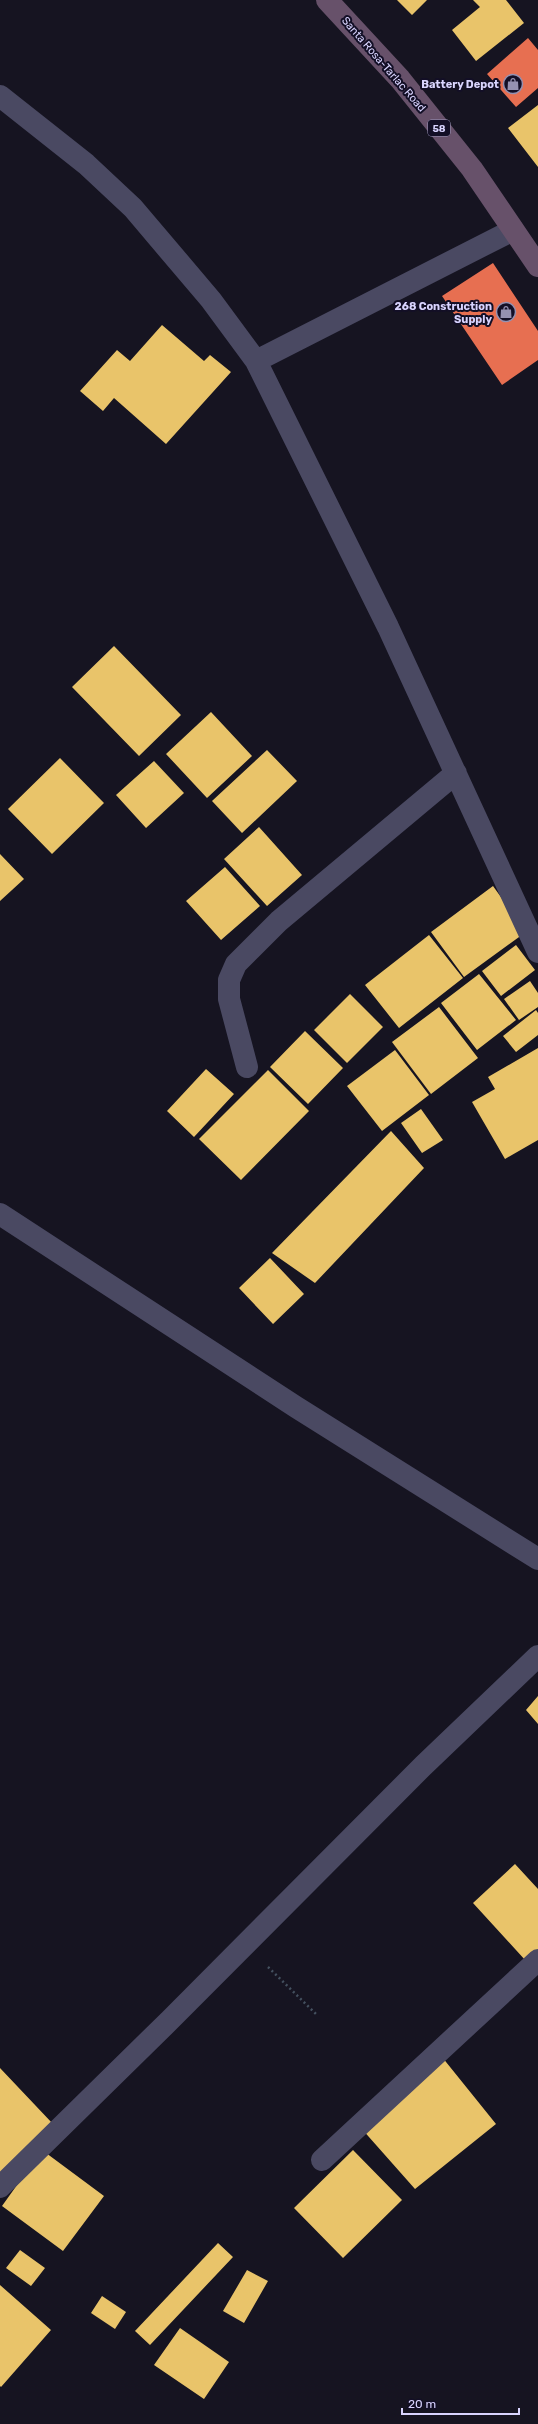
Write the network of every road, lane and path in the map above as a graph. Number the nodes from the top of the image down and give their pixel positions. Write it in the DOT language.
graph roads {
  1 [pos="327,0"];
  2 [pos="0,96"];
  3 [pos="513,230"];
  4 [pos="538,266"];
  5 [pos="256,361"];
  6 [pos="456,772"];
  7 [pos="538,952"];
  8 [pos="247,1068"];
  9 [pos="0,1214"];
  10 [pos="538,1559"];
  11 [pos="538,1656"];
  12 [pos="245,1944"];
  13 [pos="538,1960"];
  14 [pos="317,2015"];
  15 [pos="322,2160"];
  16 [pos="0,2187"];
  1 -- 3 [label="highway, Santa Rosa-Tarlac Road / 58"];
  2 -- 5 [label="street"];
  3 -- 4 [label="highway, Santa Rosa-Tarlac Road / 58"];
  3 -- 5 [label="street"];
  5 -- 6 [label="street"];
  6 -- 7 [label="street"];
  6 -- 8 [label="street"];
  9 -- 10 [label="street"];
  11 -- 12 [label="street"];
  12 -- 14 [label="path"];
  12 -- 16 [label="street"];
  13 -- 15 [label="street"];
}
